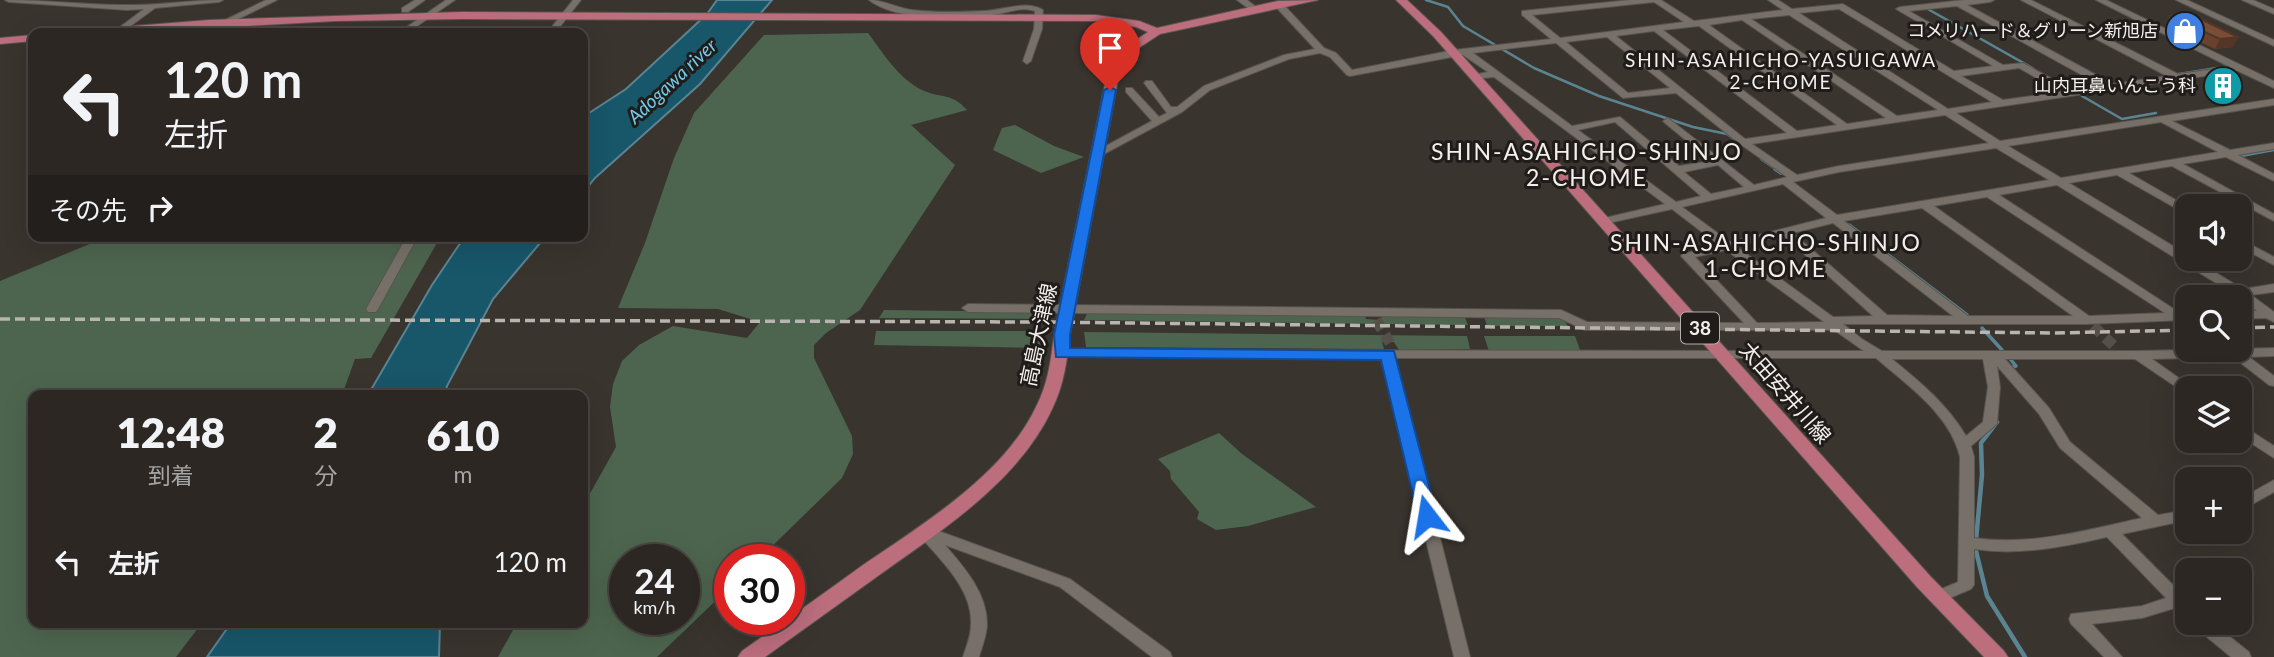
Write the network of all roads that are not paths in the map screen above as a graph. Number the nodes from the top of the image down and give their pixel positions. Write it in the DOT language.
graph roads {
  1 [pos="9,0"];
  2 [pos="219,0"];
  3 [pos="273,0"];
  4 [pos="421,0"];
  5 [pos="451,0"];
  6 [pos="577,0"];
  7 [pos="873,0"];
  8 [pos="1241,0"];
  9 [pos="1314,0"];
  10 [pos="1401,0"];
  11 [pos="1655,0"];
  12 [pos="1772,0"];
  13 [pos="1990,0"];
  14 [pos="2025,0"];
  15 [pos="2100,0"];
  16 [pos="2180,0"];
  17 [pos="2246,0"];
  18 [pos="1958,3"];
  19 [pos="1010,4"];
  20 [pos="1278,4"];
  21 [pos="153,6"];
  22 [pos="1255,9"];
  23 [pos="405,10"];
  24 [pos="1791,12"];
  25 [pos="2274,12"];
  26 [pos="426,14"];
  27 [pos="573,15"];
  28 [pos="2214,15"];
  29 [pos="2195,17"];
  30 [pos="1744,18"];
  31 [pos="1039,19"];
  32 [pos="2171,20"];
  33 [pos="227,21"];
  34 [pos="2146,23"];
  35 [pos="1696,24"];
  36 [pos="122,28"];
  37 [pos="151,28"];
  38 [pos="408,28"];
  39 [pos="557,28"];
  40 [pos="1656,29"];
  41 [pos="1156,32"];
  42 [pos="1609,34"];
  43 [pos="28,38"];
  44 [pos="1558,40"];
  45 [pos="0,41"];
  46 [pos="2274,43"];
  47 [pos="1500,47"];
  48 [pos="1321,50"];
  49 [pos="1458,53"];
  50 [pos="1027,61"];
  51 [pos="2001,67"];
  52 [pos="2239,68"];
  53 [pos="1496,74"];
  54 [pos="1952,74"];
  55 [pos="1476,77"];
  56 [pos="2176,77"];
  57 [pos="1149,83"];
  58 [pos="2274,85"];
  59 [pos="2112,88"];
  60 [pos="1129,90"];
  61 [pos="1678,90"];
  62 [pos="2072,94"];
  63 [pos="2274,102"];
  64 [pos="2002,104"];
  65 [pos="1179,110"];
  66 [pos="1947,112"];
  67 [pos="1896,120"];
  68 [pos="2164,120"];
  69 [pos="1668,121"];
  70 [pos="1158,122"];
  71 [pos="1846,127"];
  72 [pos="1572,129"];
  73 [pos="1795,134"];
  74 [pos="1743,142"];
  75 [pos="1999,145"];
  76 [pos="2274,146"];
  77 [pos="1098,153"];
  78 [pos="2228,154"];
  79 [pos="1720,162"];
  80 [pos="2174,163"];
  81 [pos="1676,170"];
  82 [pos="2119,172"];
  83 [pos="2274,178"];
  84 [pos="1788,179"];
  85 [pos="2059,182"];
  86 [pos="1751,187"];
  87 [pos="1990,194"];
  88 [pos="1708,197"];
  89 [pos="1675,204"];
  90 [pos="1924,204"];
  91 [pos="2175,204"];
  92 [pos="2274,218"];
  93 [pos="1835,219"];
  94 [pos="1604,221"];
  95 [pos="1785,231"];
  96 [pos="410,242"];
  97 [pos="1729,245"];
  98 [pos="2252,249"];
  99 [pos="2274,262"];
  100 [pos="2228,285"];
  101 [pos="2274,288"];
  102 [pos="2252,291"];
  103 [pos="2252,301"];
  104 [pos="968,308"];
  105 [pos="372,309"];
  106 [pos="1067,310"];
  107 [pos="2175,311"];
  108 [pos="2252,315"];
  109 [pos="2271,316"];
  110 [pos="2175,317"];
  111 [pos="1884,319"];
  112 [pos="1965,319"];
  113 [pos="1835,323"];
  114 [pos="2089,323"];
  115 [pos="1699,327"];
  116 [pos="1754,327"];
  117 [pos="1391,351"];
  118 [pos="2125,352"];
  119 [pos="2175,352"];
  120 [pos="2252,352"];
  121 [pos="2274,352"];
  122 [pos="1062,353"];
  123 [pos="1879,354"];
  124 [pos="1992,354"];
  125 [pos="1724,355"];
  126 [pos="2248,362"];
  127 [pos="2274,382"];
  128 [pos="2175,383"];
  129 [pos="2252,437"];
  130 [pos="1964,445"];
  131 [pos="2274,453"];
  132 [pos="2274,485"];
  133 [pos="2252,499"];
  134 [pos="2175,516"];
  135 [pos="2153,519"];
  136 [pos="2109,530"];
  137 [pos="925,532"];
  138 [pos="1965,542"];
  139 [pos="1938,597"];
  140 [pos="2175,599"];
  141 [pos="2175,607"];
  142 [pos="2216,635"];
  143 [pos="749,657"];
  144 [pos="971,657"];
  145 [pos="1164,657"];
  146 [pos="1462,657"];
  147 [pos="1997,657"];
  148 [pos="2114,657"];
  149 [pos="2243,657"];
  1 -- 21 [label="street"];
  2 -- 21 [label="street"];
  3 -- 33 [label="street"];
  4 -- 23 [label="street"];
  5 -- 26 [label="street"];
  6 -- 27 [label="street"];
  7 -- 19 [label="street"];
  8 -- 22 [label="street"];
  9 -- 20 [label="main road, 高島大津線"];
  10 -- 49 [label="main road, 太田安井川線 / 38"];
  11 -- 35 [label="street"];
  11 -- 44 [label="street"];
  12 -- 24 [label="street"];
  13 -- 18 [label="street"];
  14 -- 56 [label="street"];
  15 -- 34 [label="street"];
  16 -- 28 [label="street"];
  17 -- 25 [label="street"];
  18 -- 51 [label="street"];
  18 -- 59 [label="street"];
  19 -- 31 [label="street"];
  20 -- 22 [label="main road, 高島大津線"];
  20 -- 48 [label="street"];
  21 -- 36 [label="street"];
  22 -- 41 [label="main road, 高島大津線"];
  24 -- 30 [label="street"];
  24 -- 54 [label="street"];
  24 -- 66 [label="street"];
  26 -- 27 [label="main road"];
  26 -- 33 [label="main road"];
  26 -- 38 [label="street"];
  27 -- 31 [label="main road"];
  27 -- 39 [label="street"];
  28 -- 29 [label="street"];
  28 -- 46 [label="street"];
  30 -- 35 [label="street"];
  30 -- 67 [label="street"];
  31 -- 41 [label="main road"];
  31 -- 50 [label="street"];
  32 -- 34 [label="street"];
  33 -- 37 [label="main road"];
  34 -- 52 [label="street"];
  35 -- 40 [label="street"];
  35 -- 71 [label="street"];
  40 -- 42 [label="street"];
  40 -- 73 [label="street"];
  41 -- 77 [label="main road, 高島大津線"];
  42 -- 44 [label="street"];
  42 -- 61 [label="street"];
  43 -- 45 [label="main road"];
  44 -- 47 [label="street"];
  44 -- 61 [label="street"];
  47 -- 49 [label="street"];
  48 -- 49 [label="street"];
  48 -- 65 [label="street"];
  49 -- 53 [label="street"];
  49 -- 55 [label="main road, 太田安井川線 / 38"];
  51 -- 54 [label="street"];
  51 -- 62 [label="street"];
  52 -- 56 [label="street"];
  52 -- 58 [label="street"];
  53 -- 55 [label="street"];
  53 -- 72 [label="street"];
  54 -- 64 [label="street"];
  55 -- 94 [label="main road, 太田安井川線 / 38"];
  56 -- 59 [label="street"];
  57 -- 65 [label="street"];
  59 -- 62 [label="street"];
  60 -- 70 [label="street"];
  61 -- 74 [label="street"];
  62 -- 64 [label="street"];
  63 -- 68 [label="street"];
  64 -- 66 [label="street"];
  65 -- 70 [label="street"];
  66 -- 67 [label="street"];
  66 -- 75 [label="street"];
  67 -- 71 [label="street"];
  68 -- 75 [label="street"];
  68 -- 78 [label="street"];
  69 -- 79 [label="street"];
  70 -- 77 [label="street"];
  71 -- 73 [label="street"];
  72 -- 81 [label="street"];
  72 -- 89 [label="street"];
  73 -- 74 [label="street"];
  74 -- 84 [label="street"];
  75 -- 84 [label="street"];
  75 -- 85 [label="street"];
  76 -- 78 [label="street"];
  77 -- 106 [label="main road, 高島大津線"];
  78 -- 80 [label="street"];
  78 -- 83 [label="street"];
  79 -- 81 [label="street"];
  79 -- 86 [label="street"];
  80 -- 82 [label="street"];
  80 -- 92 [label="street"];
  81 -- 88 [label="street"];
  82 -- 85 [label="street"];
  82 -- 91 [label="street"];
  84 -- 86 [label="street"];
  84 -- 93 [label="street"];
  85 -- 87 [label="street"];
  85 -- 100 [label="street"];
  86 -- 88 [label="street"];
  87 -- 90 [label="street"];
  87 -- 107 [label="street"];
  88 -- 89 [label="street"];
  89 -- 94 [label="street"];
  89 -- 97 [label="street"];
  90 -- 93 [label="street"];
  90 -- 114 [label="street"];
  93 -- 95 [label="street"];
  93 -- 112 [label="street"];
  94 -- 115 [label="main road, 太田安井川線 / 38"];
  95 -- 97 [label="street"];
  95 -- 111 [label="street"];
  96 -- 105 [label="street"];
  97 -- 113 [label="street"];
  97 -- 116 [label="street"];
  98 -- 99 [label="street"];
  101 -- 102 [label="street"];
  103 -- 109 [label="street"];
  104 -- 106 [label="street"];
  106 -- 115 [label="street"];
  106 -- 122 [label="main road, 高島大津線"];
  108 -- 109 [label="street"];
  110 -- 114 [label="street"];
  111 -- 112 [label="street"];
  111 -- 113 [label="street"];
  112 -- 114 [label="street"];
  113 -- 116 [label="street"];
  113 -- 123 [label="street"];
  115 -- 116 [label="street"];
  115 -- 125 [label="main road, 太田安井川線 / 38"];
  117 -- 122 [label="street"];
  117 -- 125 [label="street"];
  117 -- 146 [label="street"];
  118 -- 119 [label="street"];
  118 -- 124 [label="street"];
  118 -- 128 [label="street"];
  120 -- 121 [label="street"];
  122 -- 137 [label="main road, 高島大津線"];
  123 -- 124 [label="street"];
  123 -- 125 [label="street"];
  123 -- 130 [label="street"];
  124 -- 130 [label="street"];
  124 -- 135 [label="street"];
  125 -- 139 [label="main road, 太田安井川線 / 38"];
  126 -- 127 [label="street"];
  129 -- 131 [label="street"];
  130 -- 138 [label="street"];
  132 -- 133 [label="street"];
  134 -- 135 [label="street"];
  135 -- 136 [label="street"];
  136 -- 138 [label="street"];
  136 -- 140 [label="street"];
  137 -- 143 [label="main road, 高島大津線"];
  137 -- 144 [label="street"];
  137 -- 145 [label="street"];
  138 -- 139 [label="street"];
  139 -- 147 [label="main road, 太田安井川線 / 38"];
  141 -- 148 [label="street"];
  142 -- 149 [label="street"];
}
